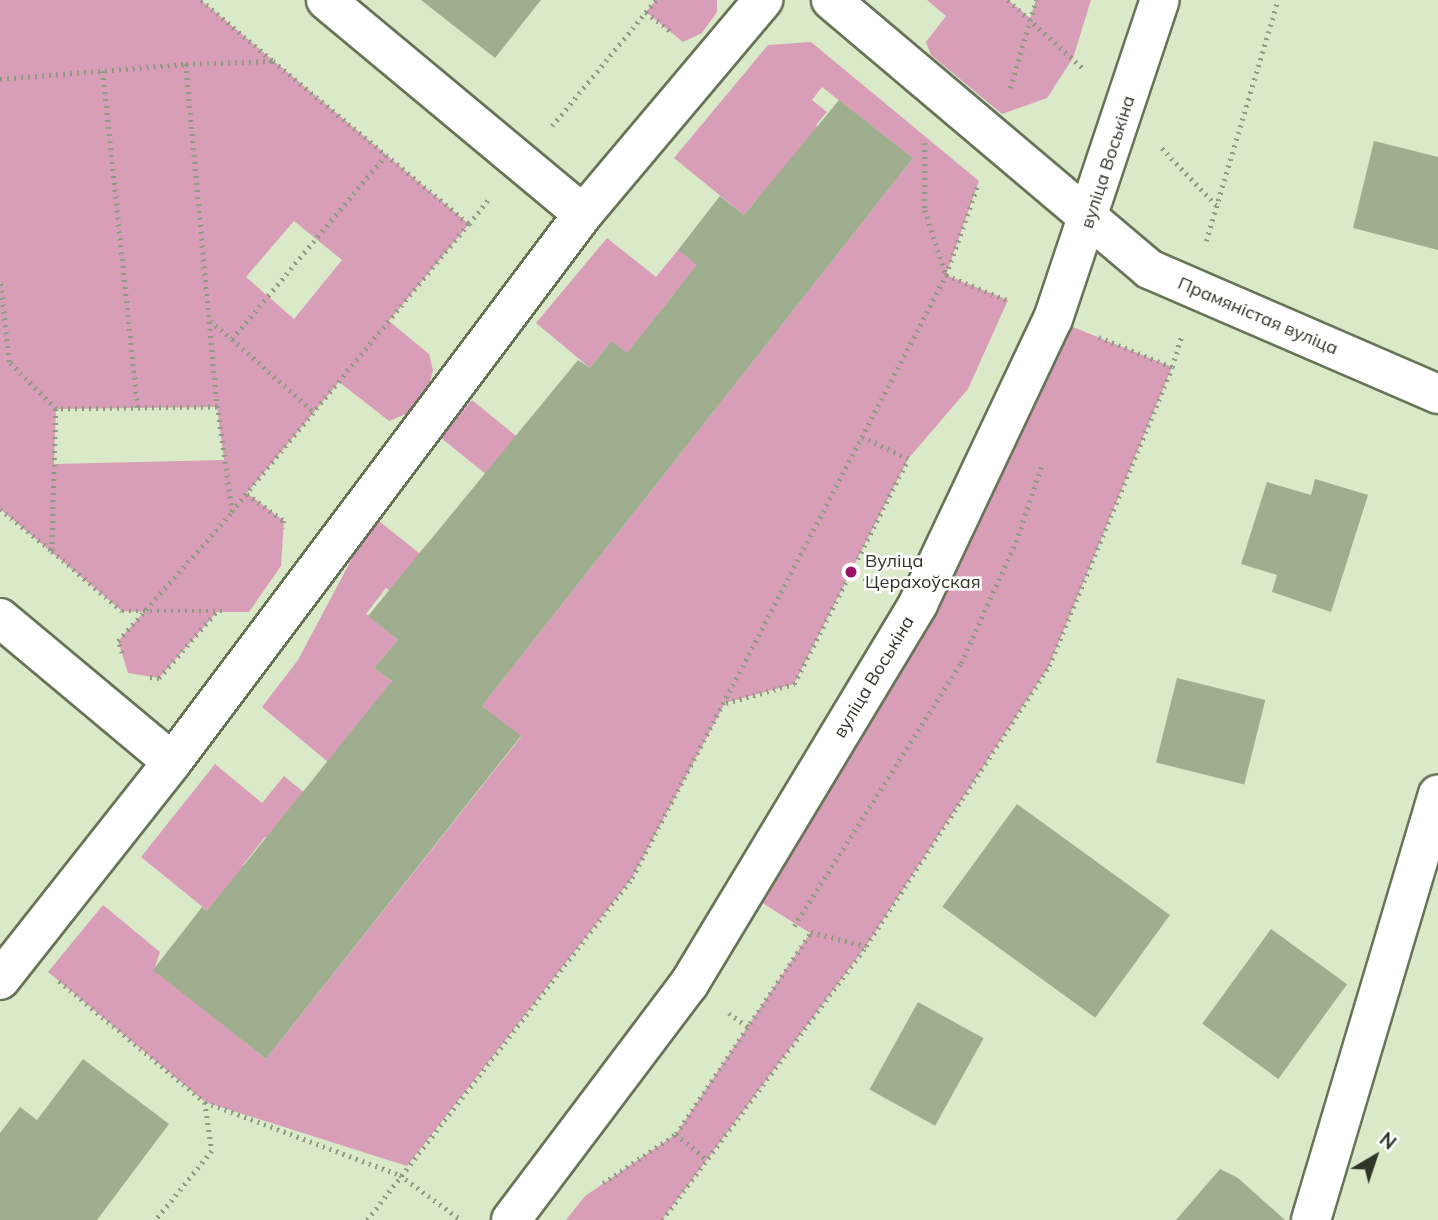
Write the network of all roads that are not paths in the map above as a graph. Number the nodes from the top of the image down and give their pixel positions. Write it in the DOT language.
graph roads {
  1 [pos="326,0"];
  2 [pos="763,0"];
  3 [pos="831,0"];
  4 [pos="1160,0"];
  5 [pos="583,214"];
  6 [pos="1090,219"];
  7 [pos="1438,394"];
  8 [pos="0,618"];
  9 [pos="172,762"];
  10 [pos="1438,795"];
  11 [pos="0,980"];
  12 [pos="511,1220"];
  13 [pos="1311,1220"];
  1 -- 5 [label="street"];
  2 -- 5 [label="street"];
  3 -- 6 [label="street, Прамяністая вуліца"];
  4 -- 6 [label="street, вуліца Воськіна"];
  5 -- 9 [label="street"];
  6 -- 7 [label="street, Прамяністая вуліца"];
  6 -- 12 [label="street, вуліца Воськіна"];
  8 -- 9 [label="street"];
  9 -- 11 [label="street"];
  10 -- 13 [label="street"];
}
